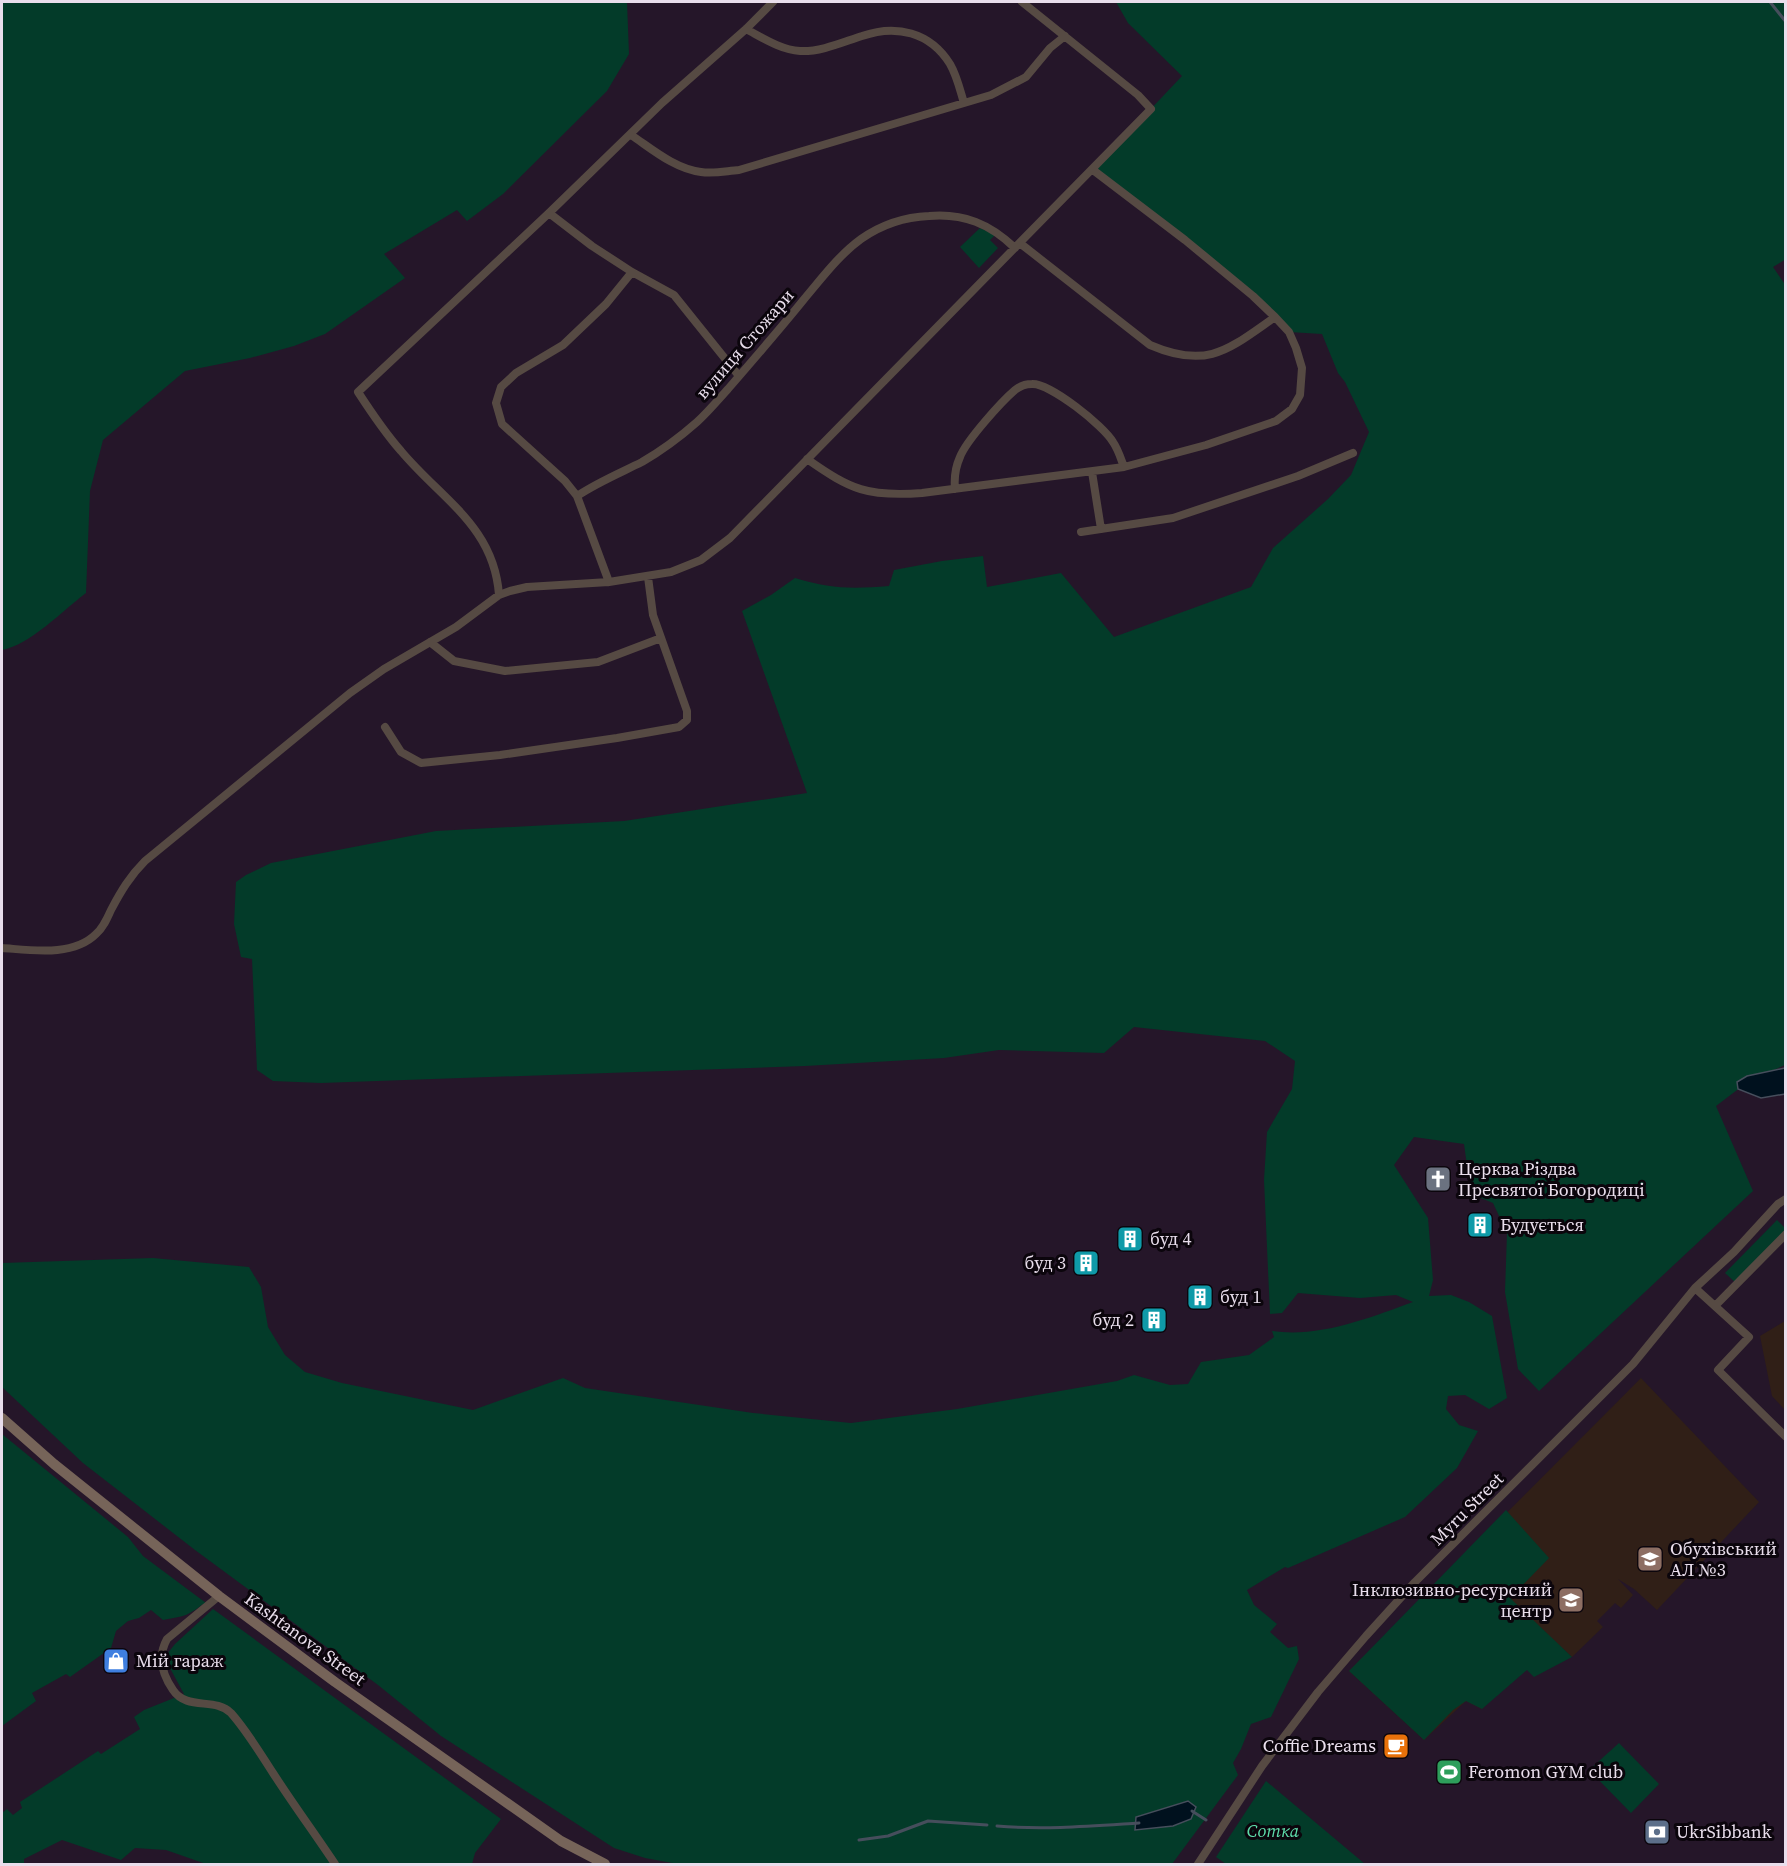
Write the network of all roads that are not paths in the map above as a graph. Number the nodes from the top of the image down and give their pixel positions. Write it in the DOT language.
graph roads {
  1 [pos="773,2"];
  2 [pos="1022,2"];
  3 [pos="746,29"];
  4 [pos="1065,36"];
  5 [pos="964,103"];
  6 [pos="631,135"];
  7 [pos="1093,170"];
  8 [pos="549,213"];
  9 [pos="1018,246"];
  10 [pos="632,272"];
  11 [pos="1275,316"];
  12 [pos="739,376"];
  13 [pos="1353,453"];
  14 [pos="807,459"];
  15 [pos="1124,467"];
  16 [pos="1092,472"];
  17 [pos="955,489"];
  18 [pos="577,496"];
  19 [pos="1101,529"];
  20 [pos="1081,532"];
  21 [pos="648,577"];
  22 [pos="609,582"];
  23 [pos="499,595"];
  24 [pos="661,638"];
  25 [pos="430,642"];
  26 [pos="386,727"];
  27 [pos="2,948"];
  28 [pos="1785,1199"];
  29 [pos="1785,1234"];
  30 [pos="1695,1288"];
  31 [pos="1714,1306"];
  32 [pos="2,1418"];
  33 [pos="1785,1437"];
  34 [pos="219,1596"];
  35 [pos="335,1864"];
  36 [pos="605,1864"];
  37 [pos="1198,1864"];
  1 -- 3 [label="street"];
  2 -- 4 [label="street"];
  3 -- 5 [label="street"];
  3 -- 6 [label="street"];
  4 -- 5 [label="street"];
  4 -- 7 [label="street"];
  5 -- 6 [label="street"];
  6 -- 8 [label="street"];
  7 -- 9 [label="street"];
  7 -- 11 [label="street"];
  8 -- 10 [label="street"];
  8 -- 23 [label="street"];
  9 -- 11 [label="street, вулиця Стожари"];
  9 -- 12 [label="street, вулиця Стожари"];
  9 -- 14 [label="street"];
  10 -- 12 [label="street"];
  10 -- 18 [label="street"];
  11 -- 15 [label="street"];
  12 -- 18 [label="street, вулиця Стожари"];
  13 -- 19 [label="street"];
  14 -- 17 [label="street"];
  14 -- 21 [label="street"];
  15 -- 16 [label="street"];
  15 -- 17 [label="street"];
  16 -- 17 [label="street"];
  16 -- 19 [label="street"];
  18 -- 22 [label="street"];
  19 -- 20 [label="street"];
  21 -- 22 [label="street"];
  21 -- 24 [label="street"];
  22 -- 23 [label="street"];
  23 -- 25 [label="street"];
  24 -- 25 [label="street"];
  24 -- 26 [label="street"];
  25 -- 27 [label="street"];
  28 -- 30 [label="street, Myru Street"];
  29 -- 31 [label="street"];
  30 -- 31 [label="street"];
  30 -- 37 [label="street, Myru Street"];
  31 -- 33 [label="street"];
  32 -- 34 [label="main road, Kashtanova Street"];
  34 -- 35 [label="street"];
  34 -- 36 [label="main road, Kashtanova Street"];
}
